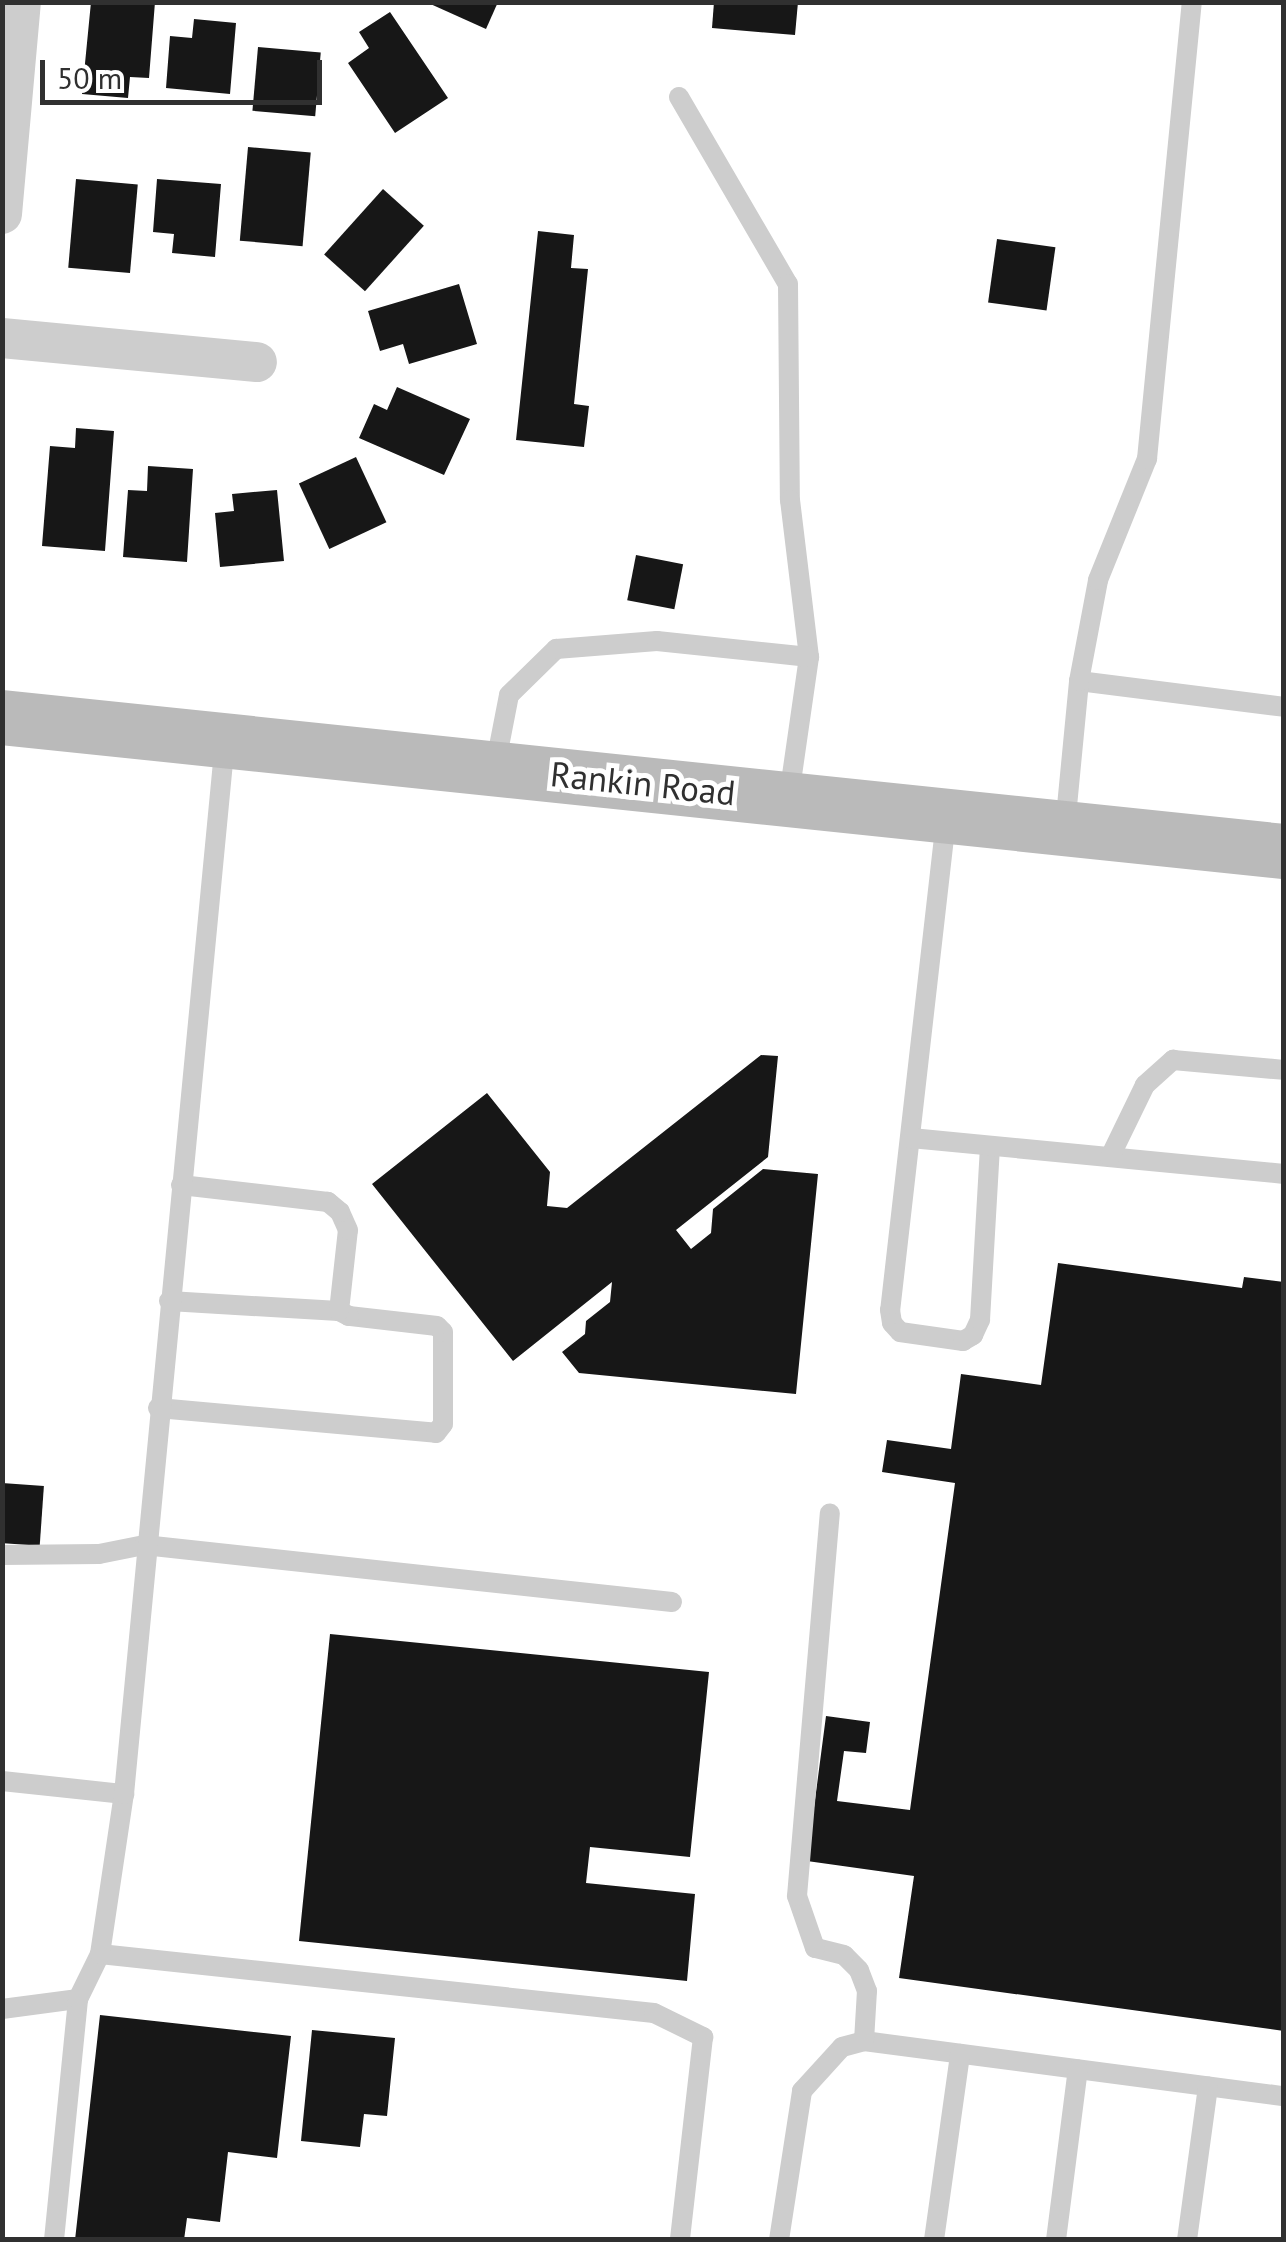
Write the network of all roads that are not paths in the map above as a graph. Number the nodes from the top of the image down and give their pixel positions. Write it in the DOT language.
graph roads {
  1 [pos="21,2"];
  2 [pos="1192,2"];
  3 [pos="679,97"];
  4 [pos="2,214"];
  5 [pos="2,338"];
  6 [pos="256,362"];
  7 [pos="809,657"];
  8 [pos="1080,681"];
  9 [pos="1284,707"];
  10 [pos="2,717"];
  11 [pos="225,740"];
  12 [pos="495,768"];
  13 [pos="789,797"];
  14 [pos="947,813"];
  15 [pos="1065,828"];
  16 [pos="1284,851"];
  17 [pos="1284,1070"];
  18 [pos="910,1138"];
  19 [pos="990,1146"];
  20 [pos="1110,1157"];
  21 [pos="1284,1174"];
  22 [pos="180,1185"];
  23 [pos="169,1300"];
  24 [pos="338,1311"];
  25 [pos="158,1408"];
  26 [pos="830,1514"];
  27 [pos="144,1545"];
  28 [pos="2,1555"];
  29 [pos="672,1602"];
  30 [pos="2,1781"];
  31 [pos="124,1794"];
  32 [pos="100,1954"];
  33 [pos="78,1999"];
  34 [pos="2,2009"];
  35 [pos="864,2041"];
  36 [pos="960,2054"];
  37 [pos="1078,2068"];
  38 [pos="1208,2086"];
  39 [pos="1284,2096"];
  40 [pos="54,2240"];
  41 [pos="680,2240"];
  42 [pos="779,2240"];
  43 [pos="934,2240"];
  44 [pos="1056,2240"];
  45 [pos="1187,2240"];
  1 -- 4 [label="street"];
  2 -- 8 [label="lane"];
  3 -- 7 [label="lane"];
  5 -- 6 [label="street"];
  7 -- 12 [label="lane"];
  7 -- 13 [label="lane"];
  8 -- 9 [label="lane"];
  8 -- 15 [label="lane"];
  10 -- 11 [label="main road, Rankin Road"];
  11 -- 12 [label="main road, Rankin Road"];
  11 -- 22 [label="lane"];
  12 -- 13 [label="main road, Rankin Road"];
  13 -- 14 [label="main road, Rankin Road"];
  14 -- 15 [label="main road, Rankin Road"];
  14 -- 18 [label="lane"];
  15 -- 16 [label="main road, Rankin Road"];
  17 -- 20 [label="lane"];
  18 -- 19 [label="lane"];
  18 -- 19 [label="lane"];
  19 -- 20 [label="lane"];
  20 -- 21 [label="lane"];
  22 -- 23 [label="lane"];
  22 -- 24 [label="lane"];
  23 -- 24 [label="lane"];
  23 -- 25 [label="lane"];
  24 -- 25 [label="lane"];
  25 -- 27 [label="lane"];
  26 -- 35 [label="lane"];
  27 -- 28 [label="lane"];
  27 -- 29 [label="lane"];
  27 -- 31 [label="lane"];
  30 -- 31 [label="lane"];
  31 -- 32 [label="lane"];
  32 -- 33 [label="lane"];
  32 -- 41 [label="lane"];
  33 -- 34 [label="lane"];
  33 -- 40 [label="lane"];
  35 -- 36 [label="lane"];
  35 -- 42 [label="lane"];
  36 -- 37 [label="lane"];
  36 -- 43 [label="lane"];
  37 -- 38 [label="lane"];
  37 -- 44 [label="lane"];
  38 -- 39 [label="lane"];
  38 -- 45 [label="lane"];
}
